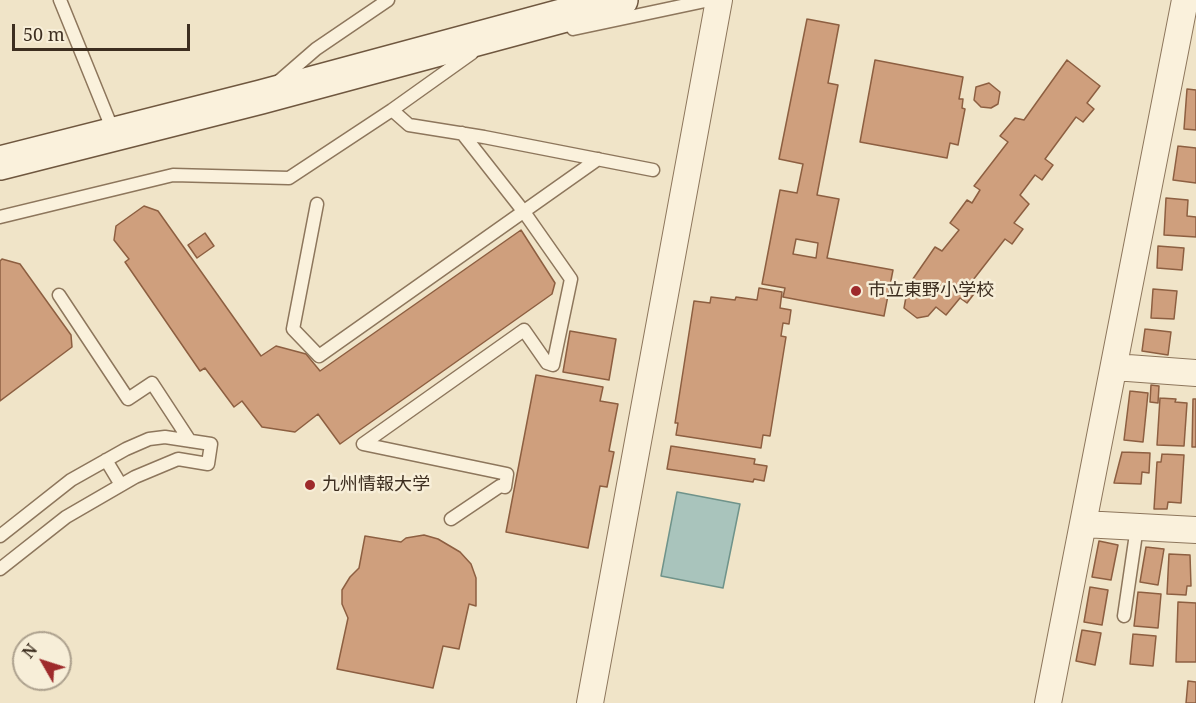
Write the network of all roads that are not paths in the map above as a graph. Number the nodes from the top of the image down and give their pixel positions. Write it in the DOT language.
graph roads {
  1 [pos="60,0"];
  2 [pos="388,0"];
  3 [pos="621,0"];
  4 [pos="710,0"];
  5 [pos="719,0"];
  6 [pos="1188,3"];
  7 [pos="558,32"];
  8 [pos="511,42"];
  9 [pos="261,97"];
  10 [pos="392,110"];
  11 [pos="462,133"];
  12 [pos="115,134"];
  13 [pos="598,159"];
  14 [pos="0,164"];
  15 [pos="653,170"];
  16 [pos="317,204"];
  17 [pos="524,212"];
  18 [pos="0,217"];
  19 [pos="59,295"];
  20 [pos="1114,367"];
  21 [pos="1196,373"];
  22 [pos="190,441"];
  23 [pos="106,460"];
  24 [pos="121,485"];
  25 [pos="451,519"];
  26 [pos="1083,524"];
  27 [pos="1137,527"];
  28 [pos="1196,530"];
  29 [pos="0,536"];
  30 [pos="0,569"];
  31 [pos="1124,616"];
  32 [pos="590,703"];
  33 [pos="1048,703"];
  1 -- 12 [label="lane"];
  2 -- 9 [label="lane"];
  3 -- 9 [label="street"];
  4 -- 7 [label="lane"];
  5 -- 32 [label="street"];
  6 -- 20 [label="street"];
  8 -- 10 [label="lane"];
  9 -- 12 [label="street"];
  10 -- 11 [label="lane"];
  10 -- 18 [label="lane"];
  11 -- 13 [label="lane"];
  11 -- 17 [label="lane"];
  12 -- 14 [label="street"];
  13 -- 15 [label="lane"];
  13 -- 17 [label="lane"];
  16 -- 17 [label="lane"];
  17 -- 25 [label="lane"];
  19 -- 22 [label="lane"];
  20 -- 21 [label="street"];
  20 -- 26 [label="street"];
  22 -- 23 [label="lane"];
  22 -- 24 [label="lane"];
  23 -- 24 [label="lane"];
  23 -- 29 [label="lane"];
  24 -- 30 [label="lane"];
  26 -- 27 [label="street"];
  26 -- 33 [label="street"];
  27 -- 28 [label="street"];
  27 -- 31 [label="lane"];
}
